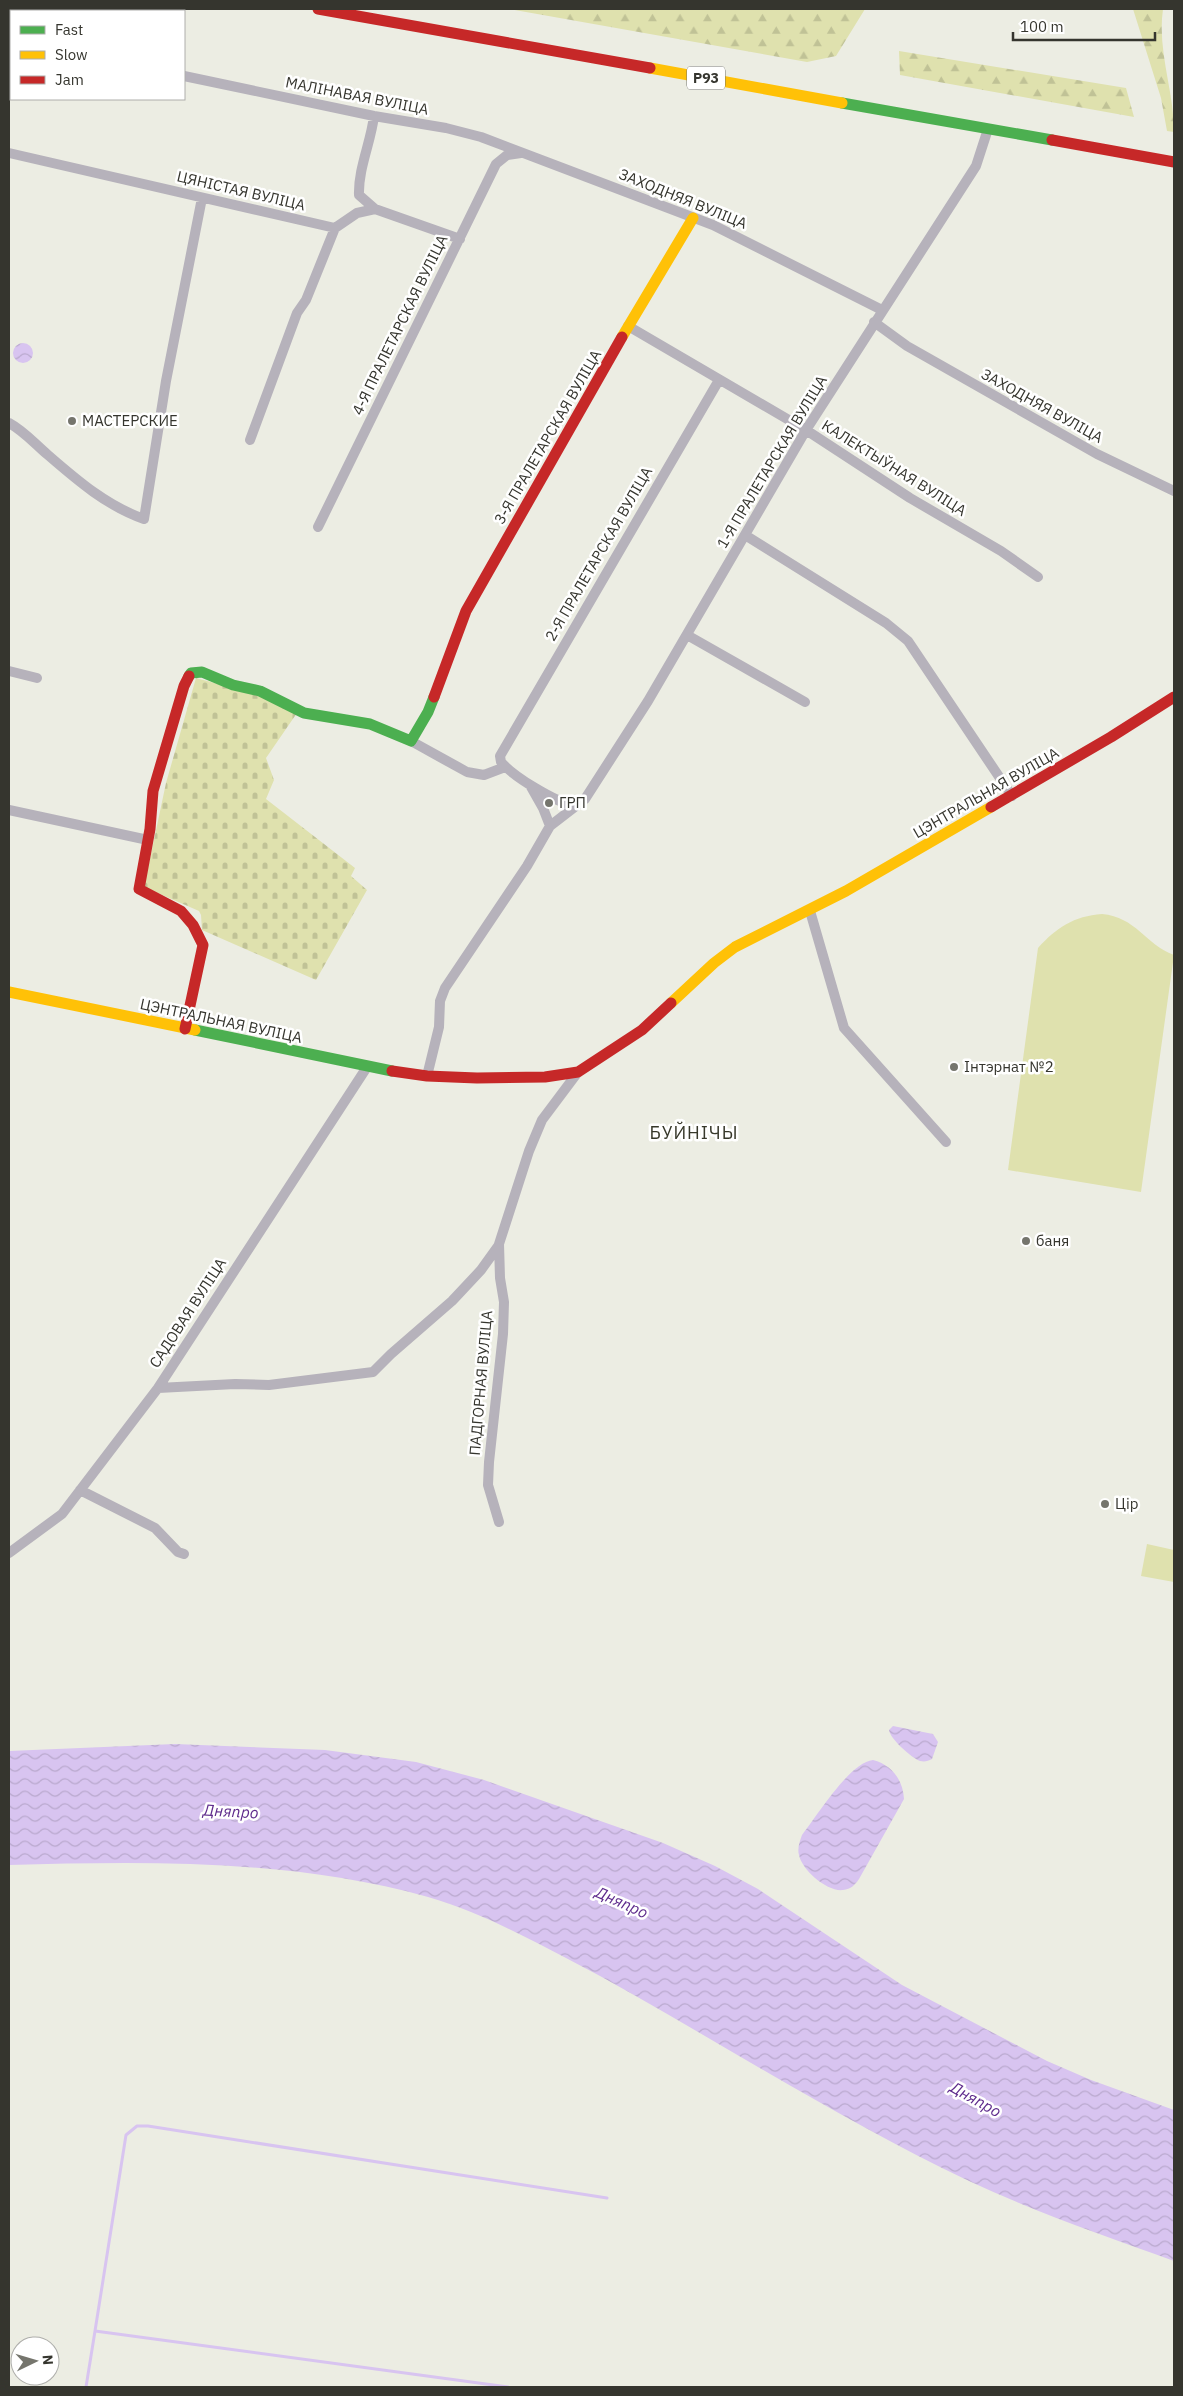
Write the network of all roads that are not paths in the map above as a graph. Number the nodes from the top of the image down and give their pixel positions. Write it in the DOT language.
graph roads {
  1 [pos="318,9"];
  2 [pos="185,76"];
  3 [pos="374,116"];
  4 [pos="988,129"];
  5 [pos="9,153"];
  6 [pos="522,153"];
  7 [pos="1174,162"];
  8 [pos="202,198"];
  9 [pos="376,209"];
  10 [pos="693,218"];
  11 [pos="335,228"];
  12 [pos="460,238"];
  13 [pos="882,310"];
  14 [pos="874,322"];
  15 [pos="628,326"];
  16 [pos="720,380"];
  17 [pos="9,423"];
  18 [pos="806,430"];
  19 [pos="250,440"];
  20 [pos="1174,491"];
  21 [pos="318,528"];
  22 [pos="745,535"];
  23 [pos="1038,577"];
  24 [pos="687,635"];
  25 [pos="9,671"];
  26 [pos="37,678"];
  27 [pos="1174,697"];
  28 [pos="805,702"];
  29 [pos="411,741"];
  30 [pos="505,767"];
  31 [pos="526,781"];
  32 [pos="1012,796"];
  33 [pos="575,806"];
  34 [pos="9,810"];
  35 [pos="550,826"];
  36 [pos="148,840"];
  37 [pos="810,911"];
  38 [pos="9,992"];
  39 [pos="185,1029"];
  40 [pos="367,1067"];
  41 [pos="578,1072"];
  42 [pos="427,1076"];
  43 [pos="946,1142"];
  44 [pos="499,1244"];
  45 [pos="158,1388"];
  46 [pos="80,1490"];
  47 [pos="499,1522"];
  48 [pos="9,1553"];
  49 [pos="184,1554"];
  1 -- 4 [label="street, Р93"];
  2 -- 3 [label="street, МАЛІНАВАЯ ВУЛІЦА"];
  3 -- 6 [label="street, МАЛІНАВАЯ ВУЛІЦА"];
  3 -- 9 [label="street"];
  4 -- 7 [label="street, Р93"];
  4 -- 13 [label="street, 1-Я ПРАЛЕТАРСКАЯ ВУЛІЦА"];
  5 -- 8 [label="street, ЦЯНІСТАЯ ВУЛІЦА"];
  6 -- 10 [label="street, ЗАХОДНЯЯ ВУЛІЦА"];
  6 -- 12 [label="street, 4-Я ПРАЛЕТАРСКАЯ ВУЛІЦА"];
  8 -- 11 [label="street, ЦЯНІСТАЯ ВУЛІЦА"];
  8 -- 17 [label="street"];
  9 -- 11 [label="street"];
  9 -- 12 [label="street"];
  10 -- 13 [label="street, ЗАХОДНЯЯ ВУЛІЦА"];
  10 -- 15 [label="street, 3-Я ПРАЛЕТАРСКАЯ ВУЛІЦА"];
  11 -- 19 [label="street"];
  12 -- 21 [label="street, 4-Я ПРАЛЕТАРСКАЯ ВУЛІЦА"];
  13 -- 14 [label="street, 1-Я ПРАЛЕТАРСКАЯ ВУЛІЦА"];
  14 -- 18 [label="street, 1-Я ПРАЛЕТАРСКАЯ ВУЛІЦА"];
  14 -- 20 [label="street, ЗАХОДНЯЯ ВУЛІЦА"];
  15 -- 16 [label="street, КАЛЕКТЫЎНАЯ ВУЛІЦА"];
  15 -- 29 [label="street, 3-Я ПРАЛЕТАРСКАЯ ВУЛІЦА"];
  16 -- 18 [label="street, КАЛЕКТЫЎНАЯ ВУЛІЦА"];
  16 -- 30 [label="street, 2-Я ПРАЛЕТАРСКАЯ ВУЛІЦА"];
  18 -- 22 [label="street, 1-Я ПРАЛЕТАРСКАЯ ВУЛІЦА"];
  18 -- 23 [label="street, КАЛЕКТЫЎНАЯ ВУЛІЦА"];
  22 -- 24 [label="street, 1-Я ПРАЛЕТАРСКАЯ ВУЛІЦА"];
  22 -- 32 [label="street"];
  24 -- 28 [label="street"];
  24 -- 33 [label="street, 1-Я ПРАЛЕТАРСКАЯ ВУЛІЦА"];
  25 -- 26 [label="street"];
  27 -- 32 [label="street, ЦЭНТРАЛЬНАЯ ВУЛІЦА"];
  29 -- 30 [label="street"];
  29 -- 36 [label="street"];
  30 -- 31 [label="street"];
  31 -- 33 [label="street"];
  31 -- 35 [label="street"];
  32 -- 37 [label="street, ЦЭНТРАЛЬНАЯ ВУЛІЦА"];
  33 -- 35 [label="street"];
  34 -- 36 [label="street"];
  35 -- 42 [label="street"];
  36 -- 39 [label="street"];
  37 -- 41 [label="street, ЦЭНТРАЛЬНАЯ ВУЛІЦА"];
  37 -- 43 [label="street"];
  38 -- 39 [label="street, ЦЭНТРАЛЬНАЯ ВУЛІЦА"];
  39 -- 40 [label="street, ЦЭНТРАЛЬНАЯ ВУЛІЦА"];
  40 -- 42 [label="street, ЦЭНТРАЛЬНАЯ ВУЛІЦА"];
  40 -- 45 [label="street, САДОВАЯ ВУЛІЦА"];
  41 -- 42 [label="street, ЦЭНТРАЛЬНАЯ ВУЛІЦА"];
  41 -- 44 [label="street, ПАДГОРНАЯ ВУЛІЦА"];
  44 -- 45 [label="street, ПАДГОРНАЯ ВУЛІЦА"];
  44 -- 47 [label="street, ПАДГОРНАЯ ВУЛІЦА"];
  45 -- 46 [label="street, САДОВАЯ ВУЛІЦА"];
  46 -- 48 [label="street, САДОВАЯ ВУЛІЦА"];
  46 -- 49 [label="street"];
}
